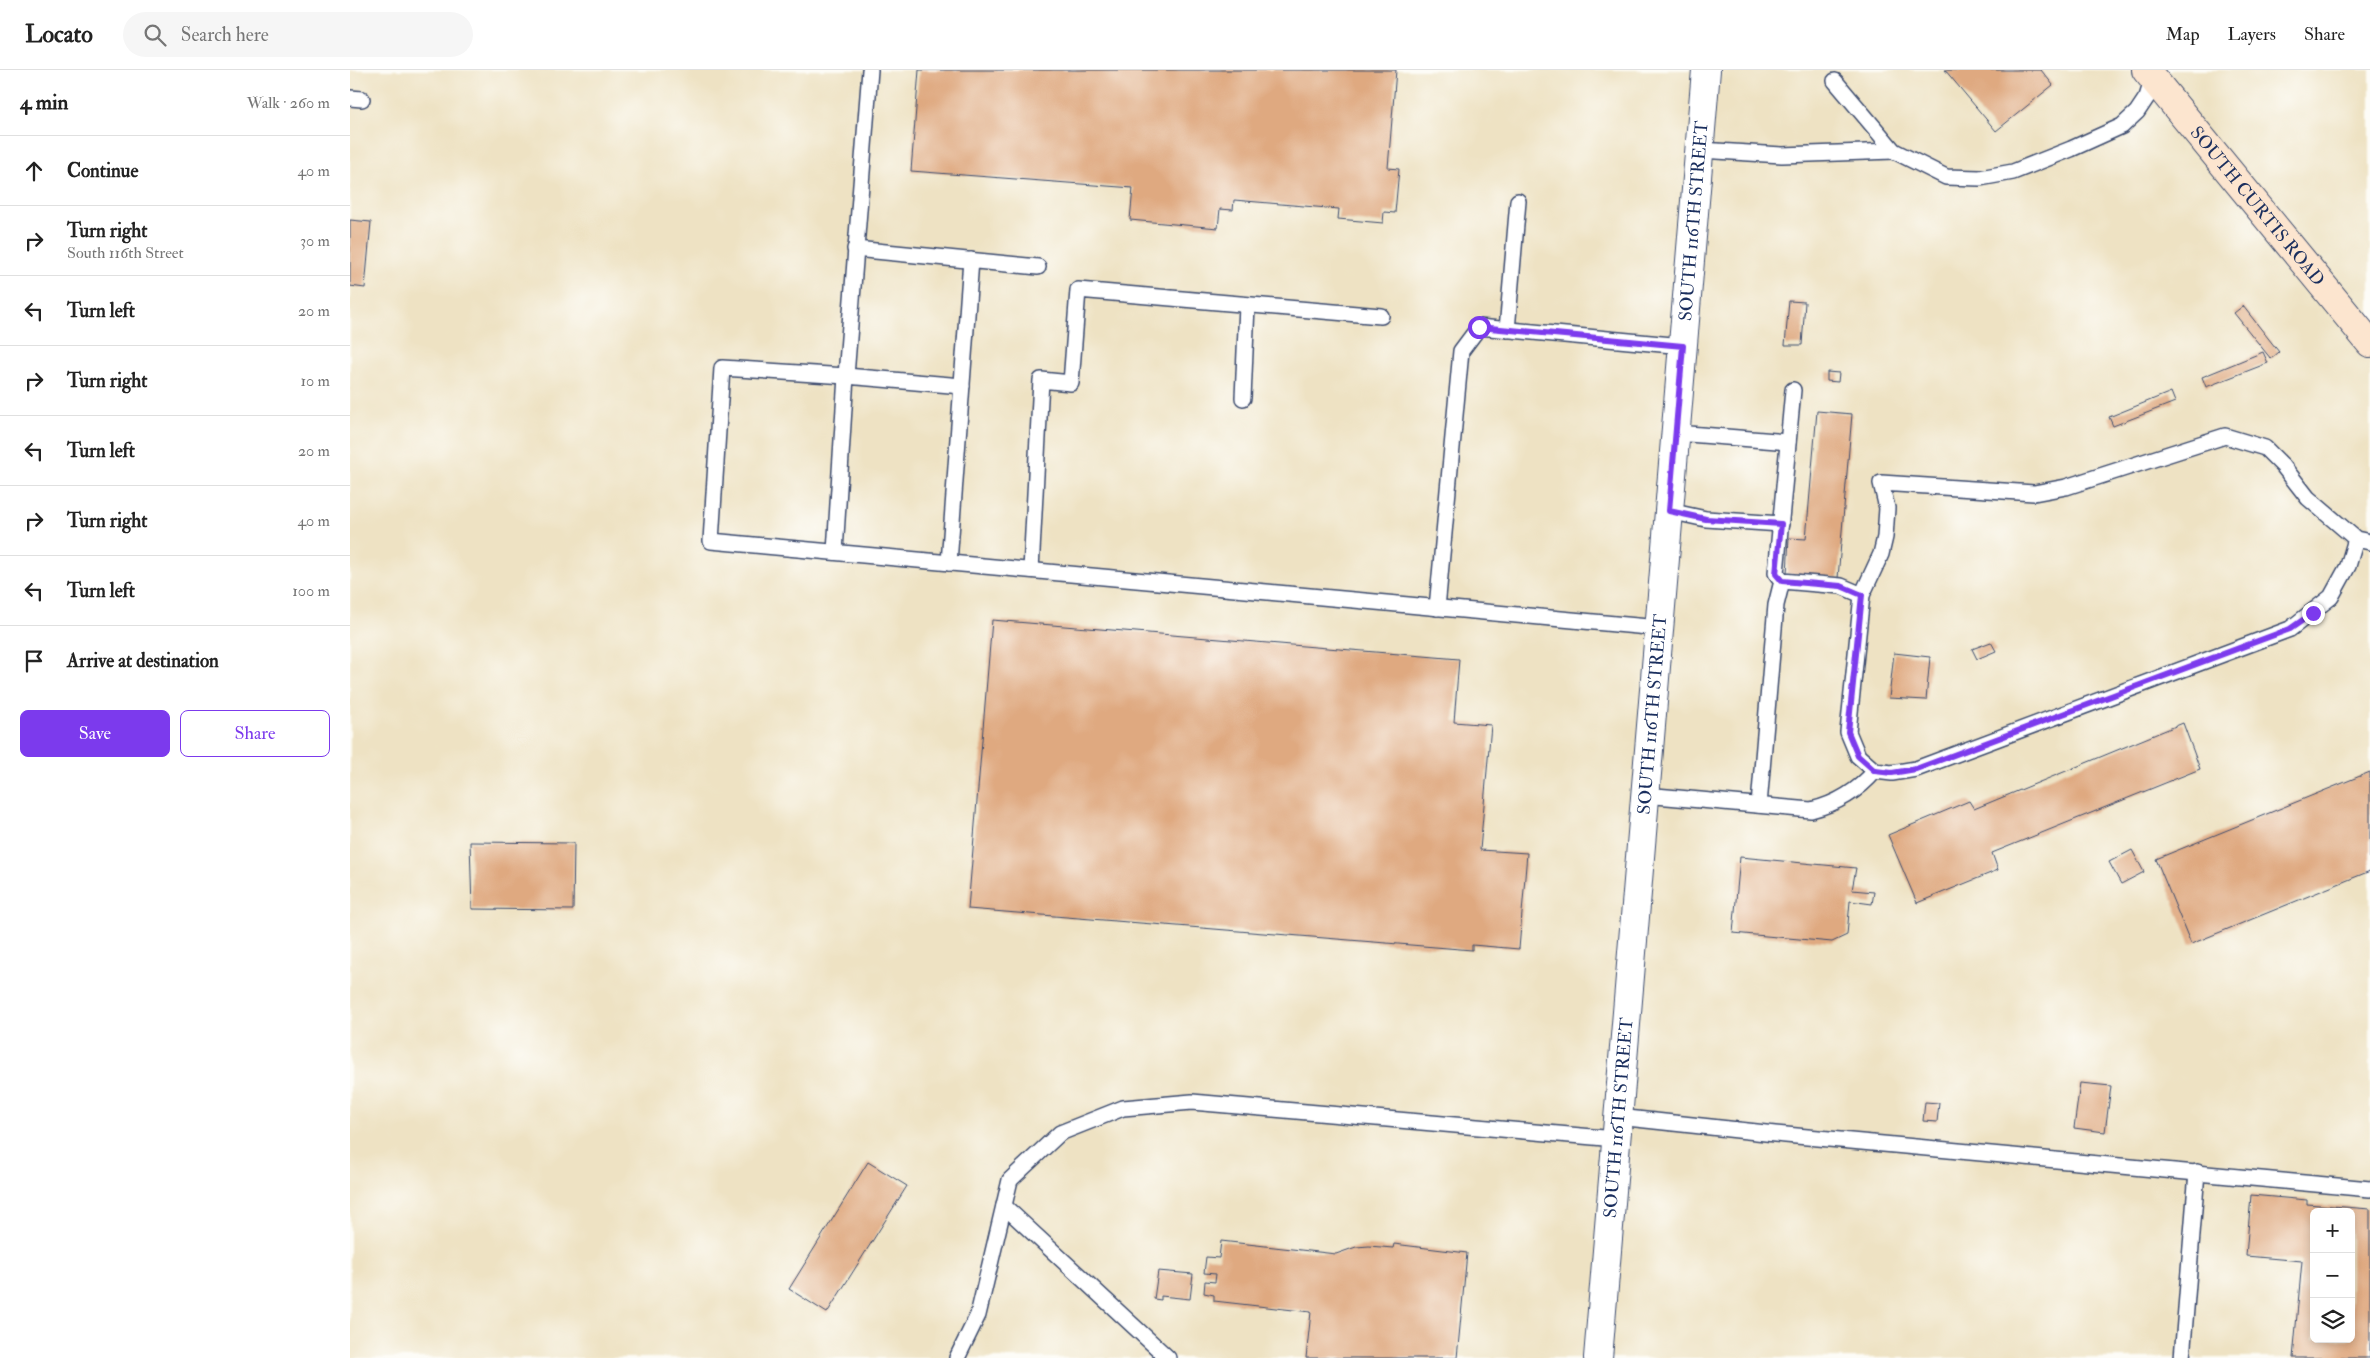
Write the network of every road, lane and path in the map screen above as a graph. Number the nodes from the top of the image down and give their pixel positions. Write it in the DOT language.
graph roads {
  1 [pos="870,70"];
  2 [pos="1706,70"];
  3 [pos="2150,74"];
  4 [pos="1835,81"];
  5 [pos="1700,150"];
  6 [pos="1894,151"];
  7 [pos="1518,201"];
  8 [pos="855,249"];
  9 [pos="971,260"];
  10 [pos="1038,267"];
  11 [pos="1247,305"];
  12 [pos="1381,316"];
  13 [pos="1507,330"];
  14 [pos="2370,344"];
  15 [pos="1683,346"];
  16 [pos="846,376"];
  17 [pos="962,386"];
  18 [pos="1794,390"];
  19 [pos="1243,398"];
  20 [pos="1676,433"];
  21 [pos="1788,442"];
  22 [pos="1669,511"];
  23 [pos="1781,524"];
  24 [pos="2363,540"];
  25 [pos="835,552"];
  26 [pos="949,563"];
  27 [pos="1031,570"];
  28 [pos="1782,581"];
  29 [pos="1862,595"];
  30 [pos="1437,608"];
  31 [pos="1659,628"];
  32 [pos="1875,771"];
  33 [pos="1645,795"];
  34 [pos="1759,805"];
  35 [pos="1617,1128"];
  36 [pos="2197,1172"];
  37 [pos="2370,1189"];
  38 [pos="1004,1206"];
  39 [pos="957,1358"];
  40 [pos="1168,1358"];
  41 [pos="1598,1358"];
  42 [pos="2182,1358"];
  1 -- 8 [label="lane"];
  2 -- 5 [label="street, SOUTH 116TH STREET"];
  3 -- 6 [label="lane"];
  3 -- 14 [label="street, SOUTH CURTIS ROAD"];
  4 -- 6 [label="lane"];
  5 -- 6 [label="lane"];
  5 -- 15 [label="street, SOUTH 116TH STREET"];
  7 -- 13 [label="lane"];
  8 -- 9 [label="lane"];
  8 -- 16 [label="lane"];
  9 -- 10 [label="lane"];
  9 -- 17 [label="lane"];
  11 -- 12 [label="lane"];
  11 -- 19 [label="lane"];
  11 -- 27 [label="lane"];
  13 -- 15 [label="lane"];
  13 -- 30 [label="lane"];
  15 -- 20 [label="street, SOUTH 116TH STREET"];
  16 -- 17 [label="lane"];
  16 -- 25 [label="lane"];
  16 -- 25 [label="lane"];
  17 -- 26 [label="lane"];
  18 -- 21 [label="lane"];
  20 -- 21 [label="lane"];
  20 -- 22 [label="street, SOUTH 116TH STREET"];
  21 -- 23 [label="lane"];
  22 -- 23 [label="lane"];
  22 -- 31 [label="street, SOUTH 116TH STREET"];
  23 -- 28 [label="lane"];
  24 -- 29 [label="lane"];
  24 -- 32 [label="lane"];
  25 -- 26 [label="lane"];
  26 -- 27 [label="lane"];
  27 -- 30 [label="lane"];
  28 -- 29 [label="lane"];
  28 -- 34 [label="lane"];
  29 -- 32 [label="lane"];
  30 -- 31 [label="lane"];
  31 -- 33 [label="street, SOUTH 116TH STREET"];
  32 -- 34 [label="lane"];
  33 -- 34 [label="lane"];
  33 -- 35 [label="street, SOUTH 116TH STREET"];
  35 -- 36 [label="lane"];
  35 -- 38 [label="lane"];
  35 -- 41 [label="street, SOUTH 116TH STREET"];
  36 -- 37 [label="lane"];
  36 -- 42 [label="lane"];
  38 -- 39 [label="lane"];
  38 -- 40 [label="lane"];
}
